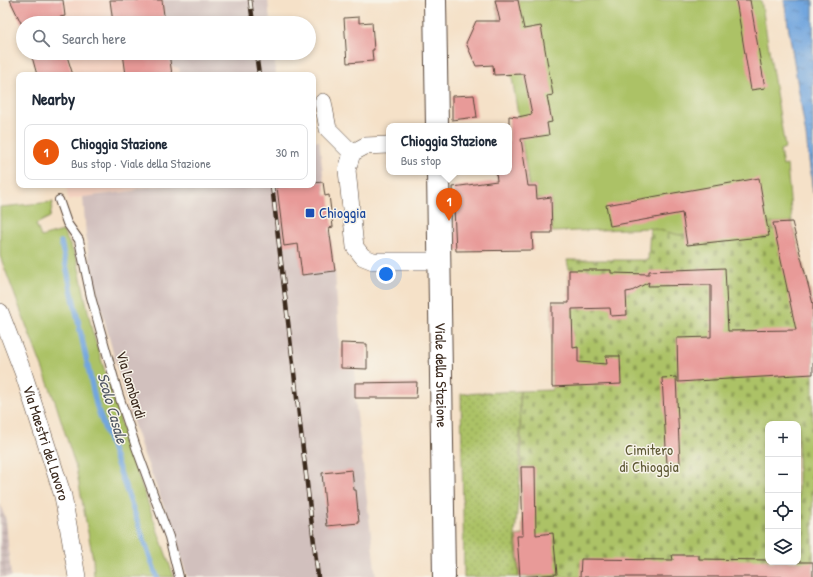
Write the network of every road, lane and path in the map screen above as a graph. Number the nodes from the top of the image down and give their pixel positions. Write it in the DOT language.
graph roads {
  1 [pos="435,0"];
  2 [pos="323,102"];
  3 [pos="437,123"];
  4 [pos="386,145"];
  5 [pos="352,153"];
  6 [pos="438,175"];
  7 [pos="59,200"];
  8 [pos="439,261"];
  9 [pos="0,312"];
  10 [pos="77,577"];
  11 [pos="179,577"];
  12 [pos="444,577"];
  1 -- 3 [label="street"];
  2 -- 5 [label="street"];
  4 -- 5 [label="street"];
  5 -- 8 [label="street"];
  6 -- 8 [label="street, Viale della Stazione"];
  7 -- 11 [label="lane, Via Lombardi"];
  8 -- 12 [label="street, Viale della Stazione"];
  9 -- 10 [label="street, Via Maestri del Lavoro"];
}
